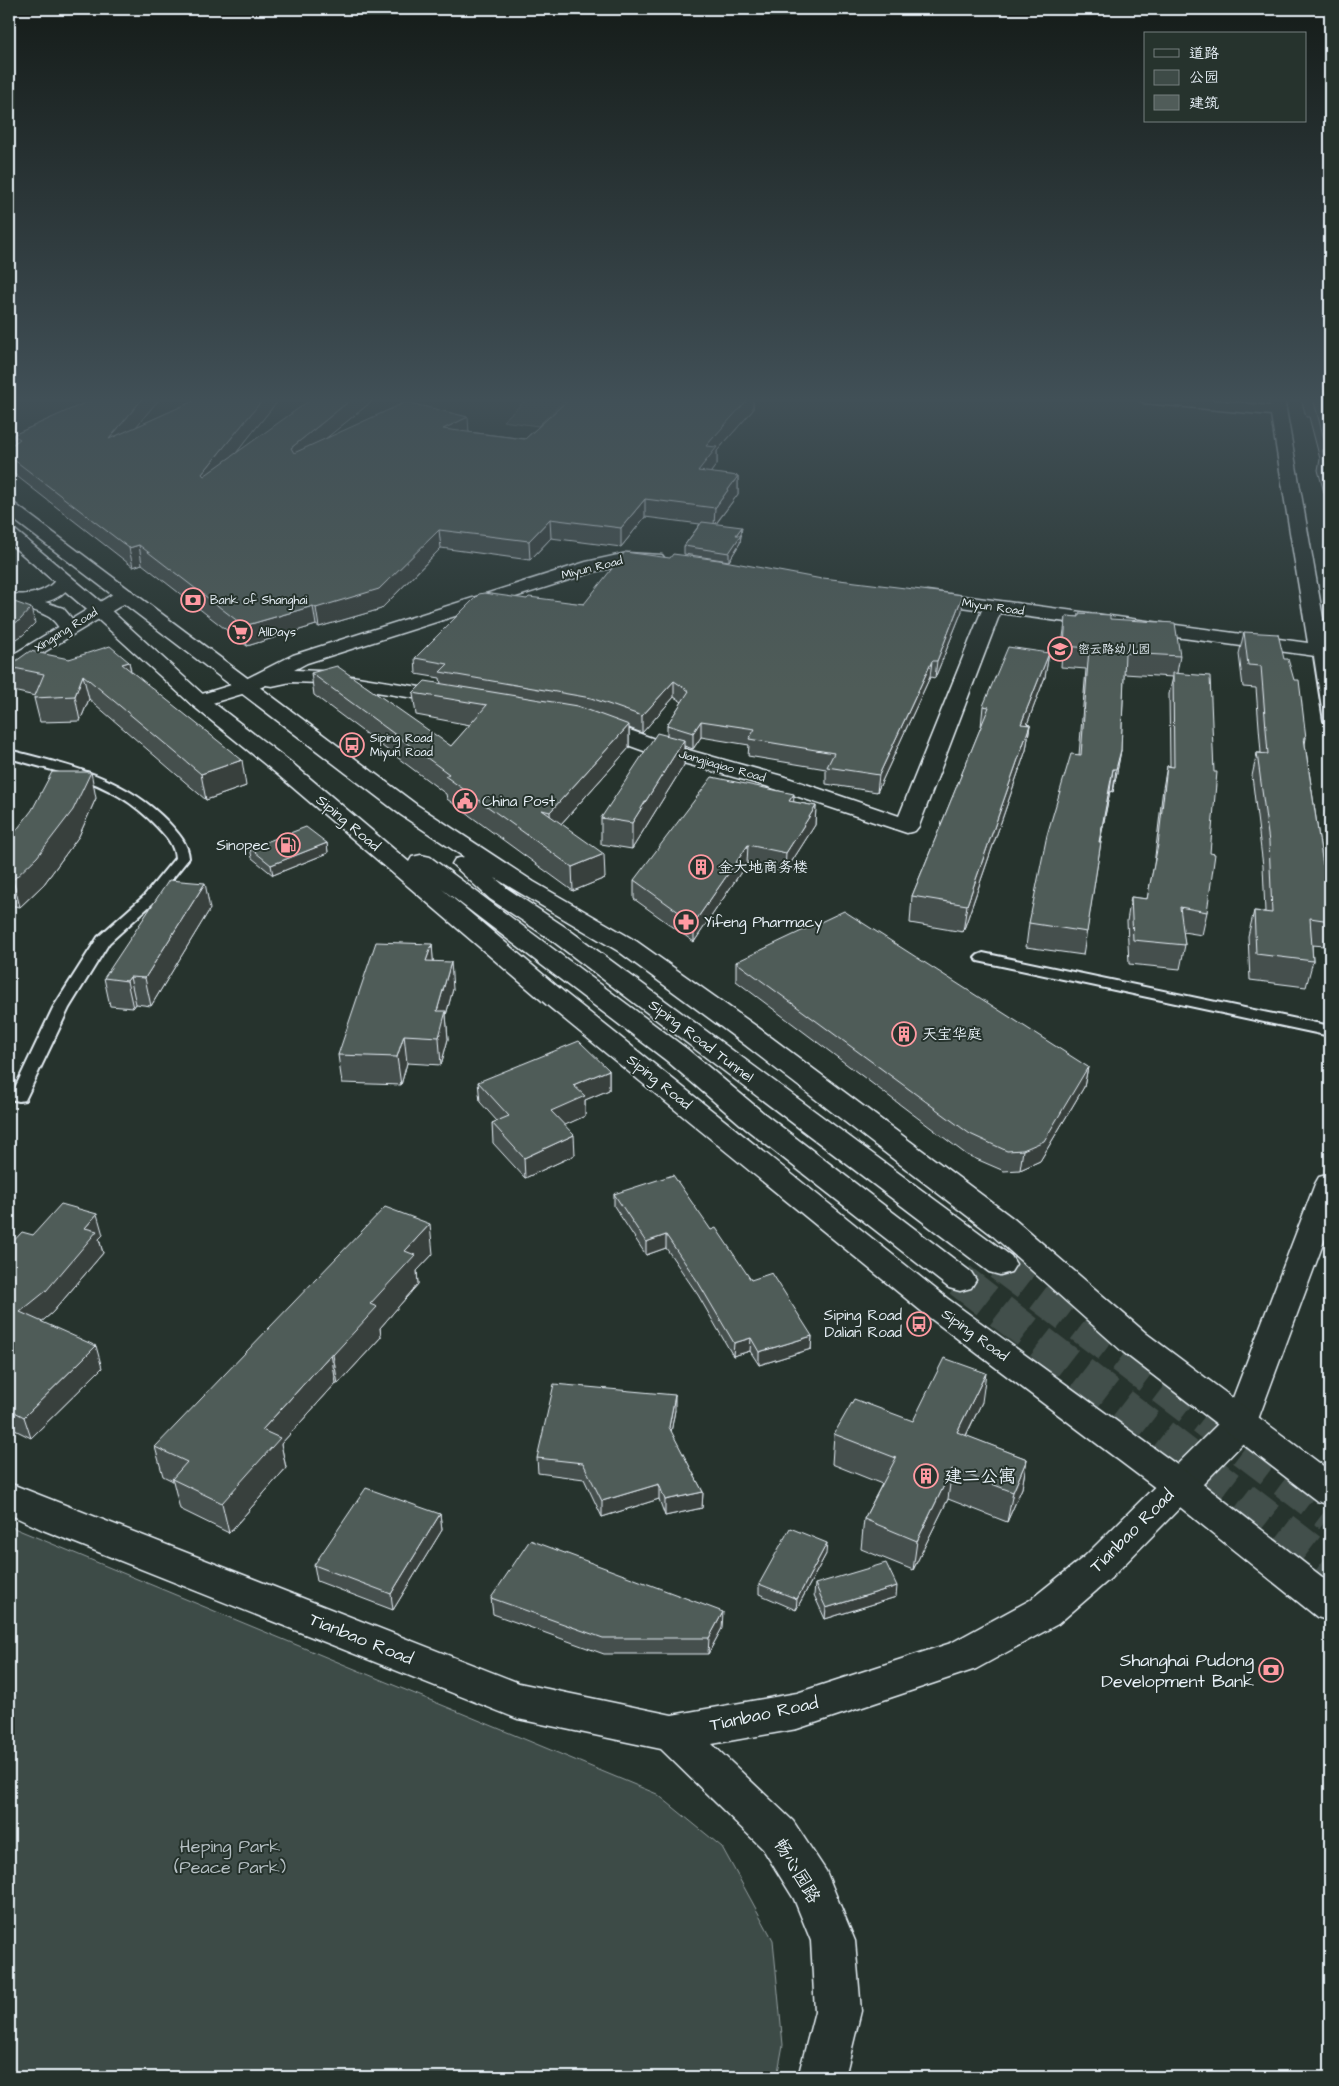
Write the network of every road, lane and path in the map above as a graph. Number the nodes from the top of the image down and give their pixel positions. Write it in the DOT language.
graph roads {
  1 [pos="1295,495"];
  2 [pos="9,508"];
  3 [pos="9,534"];
  4 [pos="670,561"];
  5 [pos="64,582"];
  6 [pos="905,594"];
  7 [pos="125,595"];
  8 [pos="13,600"];
  9 [pos="993,607"];
  10 [pos="98,610"];
  11 [pos="69,627"];
  12 [pos="1325,651"];
  13 [pos="9,666"];
  14 [pos="245,687"];
  15 [pos="467,700"];
  16 [pos="199,702"];
  17 [pos="574,719"];
  18 [pos="1330,721"];
  19 [pos="9,754"];
  20 [pos="71,772"];
  21 [pos="52,794"];
  22 [pos="410,810"];
  23 [pos="365,837"];
  24 [pos="983,958"];
  25 [pos="1330,1031"];
  26 [pos="9,1094"];
  27 [pos="1330,1184"];
  28 [pos="1000,1264"];
  29 [pos="960,1280"];
  30 [pos="1241,1423"];
  31 [pos="1178,1485"];
  32 [pos="1330,1491"];
  33 [pos="9,1498"];
  34 [pos="1330,1605"];
  35 [pos="672,1733"];
  36 [pos="822,2077"];
  1 -- 12 [label="main road"];
  2 -- 7 [label="main road"];
  3 -- 5 [label="main road, Siping Road"];
  4 -- 14 [label="main road, Miyun Road"];
  5 -- 8 [label="main road"];
  5 -- 10 [label="main road, Siping Road"];
  6 -- 9 [label="main road, Miyun Road"];
  7 -- 10 [label="main road, Xingang Road"];
  7 -- 14 [label="main road"];
  8 -- 11 [label="main road"];
  9 -- 12 [label="main road, Miyun Road"];
  9 -- 17 [label="main road, Jiangjiaqiao Road"];
  10 -- 11 [label="main road, Xingang Road"];
  10 -- 16 [label="main road, Siping Road"];
  11 -- 13 [label="main road, Xingang Road"];
  12 -- 18 [label="lane"];
  14 -- 15 [label="main road"];
  14 -- 16 [label="main road, Miyun Road"];
  14 -- 22 [label="main road"];
  16 -- 23 [label="main road, Siping Road"];
  19 -- 20 [label="lane"];
  20 -- 21 [label="lane"];
  20 -- 26 [label="lane"];
  22 -- 28 [label="main road, Siping Road Tunnel"];
  22 -- 30 [label="main road"];
  23 -- 29 [label="main road, Siping Road Tunnel"];
  23 -- 31 [label="main road, Siping Road"];
  24 -- 25 [label="lane"];
  27 -- 30 [label="main road, Tianbao Road"];
  30 -- 31 [label="main road, Tianbao Road"];
  30 -- 32 [label="main road"];
  31 -- 34 [label="main road, Siping Road"];
  31 -- 35 [label="main road, Tianbao Road"];
  33 -- 35 [label="main road, Tianbao Road"];
  35 -- 36 [label="main road, 畅心园路"];
}
